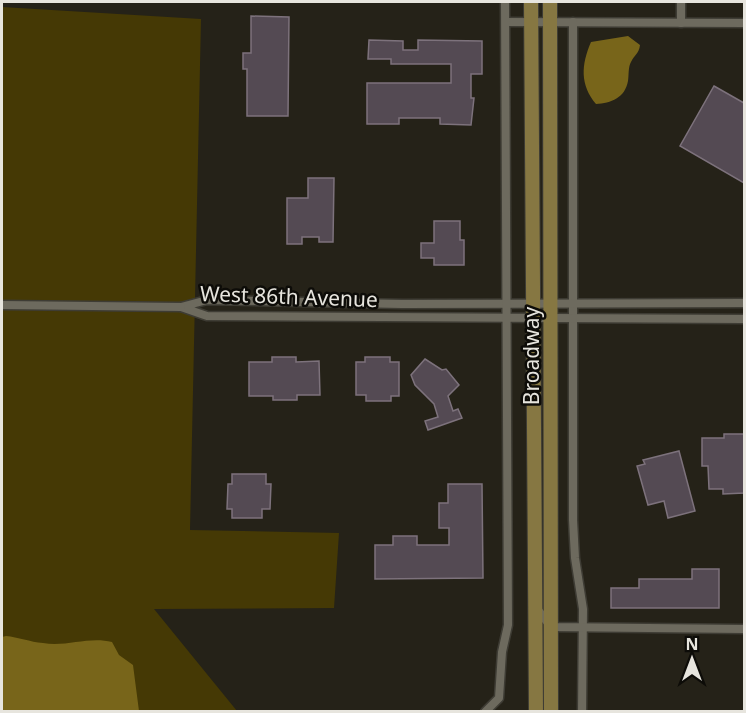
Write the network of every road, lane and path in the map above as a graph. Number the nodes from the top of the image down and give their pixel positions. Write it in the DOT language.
graph roads {
  1 [pos="505,2"];
  2 [pos="531,2"];
  3 [pos="550,2"];
  4 [pos="681,2"];
  5 [pos="506,22"];
  6 [pos="531,22"];
  7 [pos="550,22"];
  8 [pos="573,22"];
  9 [pos="681,22"];
  10 [pos="744,23"];
  11 [pos="507,302"];
  12 [pos="533,303"];
  13 [pos="552,303"];
  14 [pos="573,303"];
  15 [pos="744,303"];
  16 [pos="2,305"];
  17 [pos="182,307"];
  18 [pos="507,319"];
  19 [pos="533,319"];
  20 [pos="744,319"];
  21 [pos="552,320"];
  22 [pos="572,320"];
  23 [pos="535,602"];
  24 [pos="551,627"];
  25 [pos="582,628"];
  26 [pos="744,629"];
  27 [pos="485,711"];
  28 [pos="536,711"];
  29 [pos="551,711"];
  30 [pos="582,711"];
  1 -- 5 [label="street"];
  2 -- 6 [label="main road, Broadway"];
  3 -- 7 [label="main road, Broadway"];
  4 -- 9 [label="street"];
  5 -- 6 [label="street"];
  5 -- 11 [label="street"];
  6 -- 7 [label="street"];
  6 -- 12 [label="main road, Broadway"];
  7 -- 8 [label="street"];
  7 -- 13 [label="main road, Broadway"];
  8 -- 9 [label="street"];
  8 -- 14 [label="street"];
  9 -- 10 [label="street"];
  11 -- 12 [label="street, West 86th Avenue"];
  11 -- 17 [label="street, West 86th Avenue"];
  11 -- 18 [label="street"];
  12 -- 13 [label="street, West 86th Avenue"];
  12 -- 19 [label="main road, Broadway"];
  13 -- 14 [label="street, West 86th Avenue"];
  13 -- 21 [label="main road, Broadway"];
  14 -- 15 [label="street, West 86th Avenue"];
  14 -- 22 [label="street"];
  16 -- 17 [label="street"];
  17 -- 18 [label="street, West 86th Avenue"];
  18 -- 19 [label="street, West 86th Avenue"];
  18 -- 27 [label="street"];
  19 -- 21 [label="street, West 86th Avenue"];
  19 -- 23 [label="main road, Broadway"];
  20 -- 22 [label="street, West 86th Avenue"];
  21 -- 22 [label="street, West 86th Avenue"];
  21 -- 24 [label="main road, Broadway"];
  22 -- 25 [label="street"];
  23 -- 24 [label="street"];
  23 -- 28 [label="main road, Broadway"];
  24 -- 25 [label="street"];
  24 -- 29 [label="main road, Broadway"];
  25 -- 26 [label="street"];
  25 -- 30 [label="street"];
}
